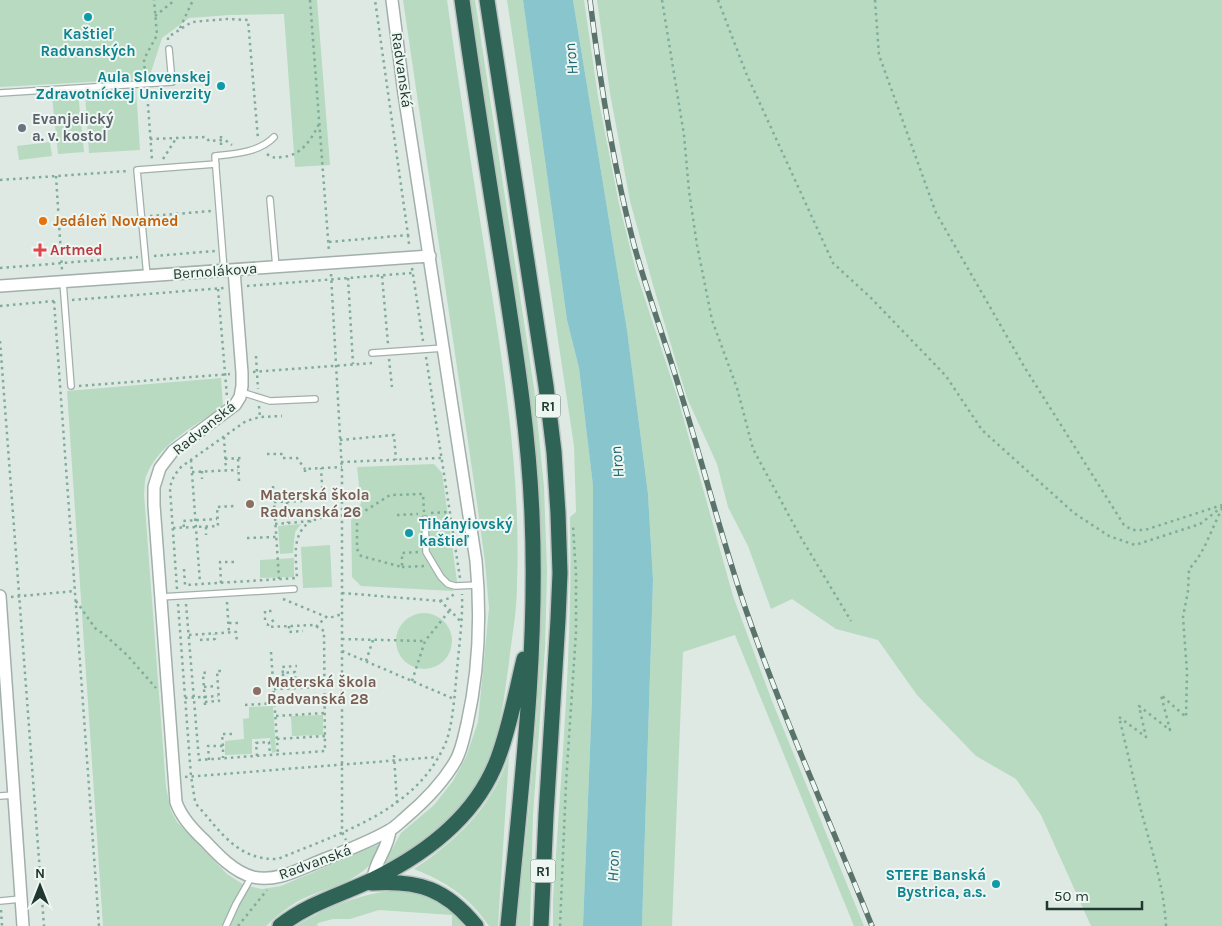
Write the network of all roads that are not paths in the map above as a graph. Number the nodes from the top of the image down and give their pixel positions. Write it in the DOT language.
graph roads {
  1 [pos="392,0"];
  2 [pos="462,0"];
  3 [pos="487,0"];
  4 [pos="169,49"];
  5 [pos="0,93"];
  6 [pos="274,137"];
  7 [pos="216,164"];
  8 [pos="270,199"];
  9 [pos="430,256"];
  10 [pos="276,267"];
  11 [pos="229,270"];
  12 [pos="147,276"];
  13 [pos="63,282"];
  14 [pos="0,286"];
  15 [pos="444,348"];
  16 [pos="372,353"];
  17 [pos="71,386"];
  18 [pos="241,392"];
  19 [pos="315,399"];
  20 [pos="424,516"];
  21 [pos="478,585"];
  22 [pos="294,589"];
  23 [pos="0,597"];
  24 [pos="160,597"];
  25 [pos="533,621"];
  26 [pos="3,687"];
  27 [pos="14,795"];
  28 [pos="0,796"];
  29 [pos="390,830"];
  30 [pos="252,876"];
  31 [pos="369,882"];
  32 [pos="21,899"];
  33 [pos="0,901"];
  34 [pos="23,926"];
  35 [pos="226,926"];
  36 [pos="280,926"];
  37 [pos="476,926"];
  38 [pos="508,926"];
  39 [pos="541,926"];
  1 -- 9 [label="street, Radvanská"];
  2 -- 25 [label="highway, R1"];
  3 -- 39 [label="highway, R1"];
  4 -- 5 [label="lane"];
  6 -- 7 [label="lane"];
  7 -- 11 [label="lane"];
  7 -- 12 [label="lane"];
  8 -- 10 [label="lane"];
  9 -- 10 [label="street, Bernolákova"];
  9 -- 15 [label="street, Radvanská"];
  10 -- 11 [label="street, Bernolákova"];
  11 -- 12 [label="street, Bernolákova"];
  11 -- 18 [label="street, Radvanská"];
  12 -- 13 [label="street, Bernolákova"];
  13 -- 14 [label="street, Bernolákova"];
  13 -- 17 [label="lane"];
  15 -- 16 [label="lane"];
  15 -- 21 [label="street, Radvanská"];
  18 -- 19 [label="lane"];
  18 -- 24 [label="street, Radvanská"];
  20 -- 21 [label="lane"];
  21 -- 29 [label="street, Radvanská"];
  22 -- 24 [label="lane"];
  23 -- 26 [label="street"];
  24 -- 30 [label="street, Radvanská"];
  25 -- 31 [label="highway"];
  25 -- 38 [label="highway, R1"];
  26 -- 27 [label="street"];
  27 -- 28 [label="lane"];
  27 -- 32 [label="street"];
  29 -- 30 [label="street, Radvanská"];
  29 -- 31 [label="street"];
  30 -- 35 [label="lane"];
  31 -- 36 [label="highway"];
  31 -- 37 [label="highway"];
  32 -- 33 [label="lane"];
  32 -- 34 [label="street"];
}
